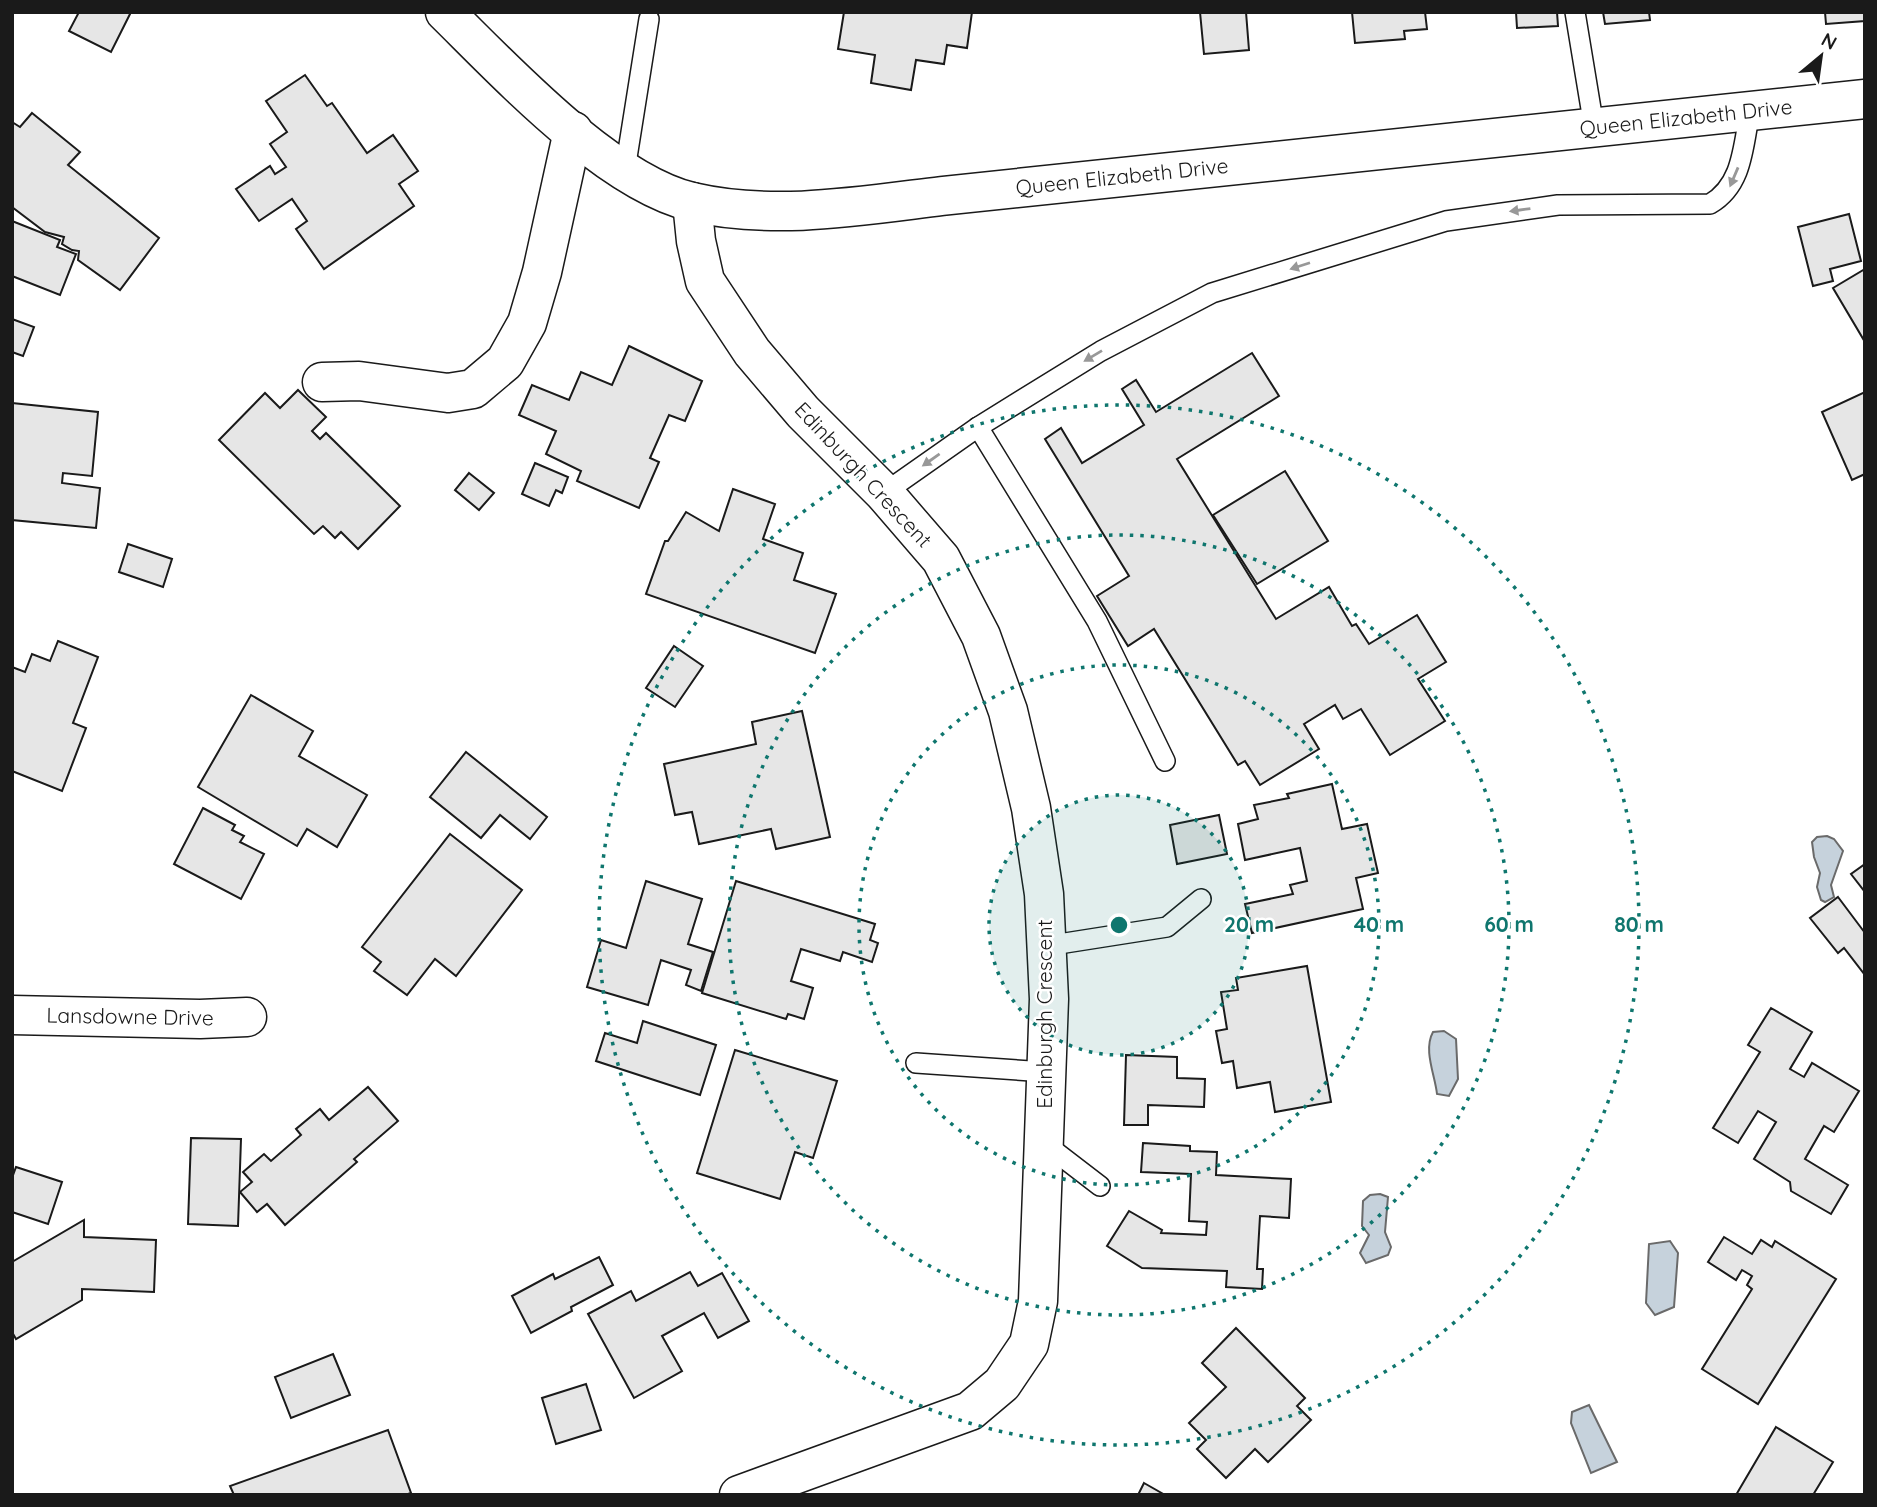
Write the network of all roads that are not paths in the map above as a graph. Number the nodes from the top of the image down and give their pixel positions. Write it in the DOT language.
graph roads {
  1 [pos="1575,12"];
  2 [pos="456,18"];
  3 [pos="649,19"];
  4 [pos="1865,99"];
  5 [pos="1750,111"];
  6 [pos="1594,127"];
  7 [pos="573,131"];
  8 [pos="625,170"];
  9 [pos="692,202"];
  10 [pos="322,382"];
  11 [pos="978,427"];
  12 [pos="884,493"];
  13 [pos="1166,761"];
  14 [pos="1201,899"];
  15 [pos="1046,946"];
  16 [pos="12,1014"];
  17 [pos="247,1017"];
  18 [pos="916,1063"];
  19 [pos="1046,1072"];
  20 [pos="1044,1143"];
  21 [pos="1100,1185"];
  22 [pos="739,1495"];
  1 -- 6 [label="lane"];
  2 -- 7 [label="street, Queen Elizabeth Drive"];
  3 -- 8 [label="lane"];
  4 -- 5 [label="street, Queen Elizabeth Drive"];
  5 -- 6 [label="street, Queen Elizabeth Drive"];
  5 -- 11 [label="lane, one-way"];
  6 -- 9 [label="street, Queen Elizabeth Drive"];
  7 -- 8 [label="street, Queen Elizabeth Drive"];
  7 -- 10 [label="street"];
  8 -- 9 [label="street, Queen Elizabeth Drive"];
  9 -- 12 [label="street, Edinburgh Crescent"];
  11 -- 12 [label="lane, one-way"];
  11 -- 13 [label="lane"];
  12 -- 15 [label="street, Edinburgh Crescent"];
  14 -- 15 [label="lane"];
  15 -- 19 [label="street, Edinburgh Crescent"];
  16 -- 17 [label="street, Lansdowne Drive"];
  18 -- 19 [label="lane"];
  19 -- 20 [label="street, Edinburgh Crescent"];
  20 -- 21 [label="lane"];
  20 -- 22 [label="street, Edinburgh Crescent"];
}
